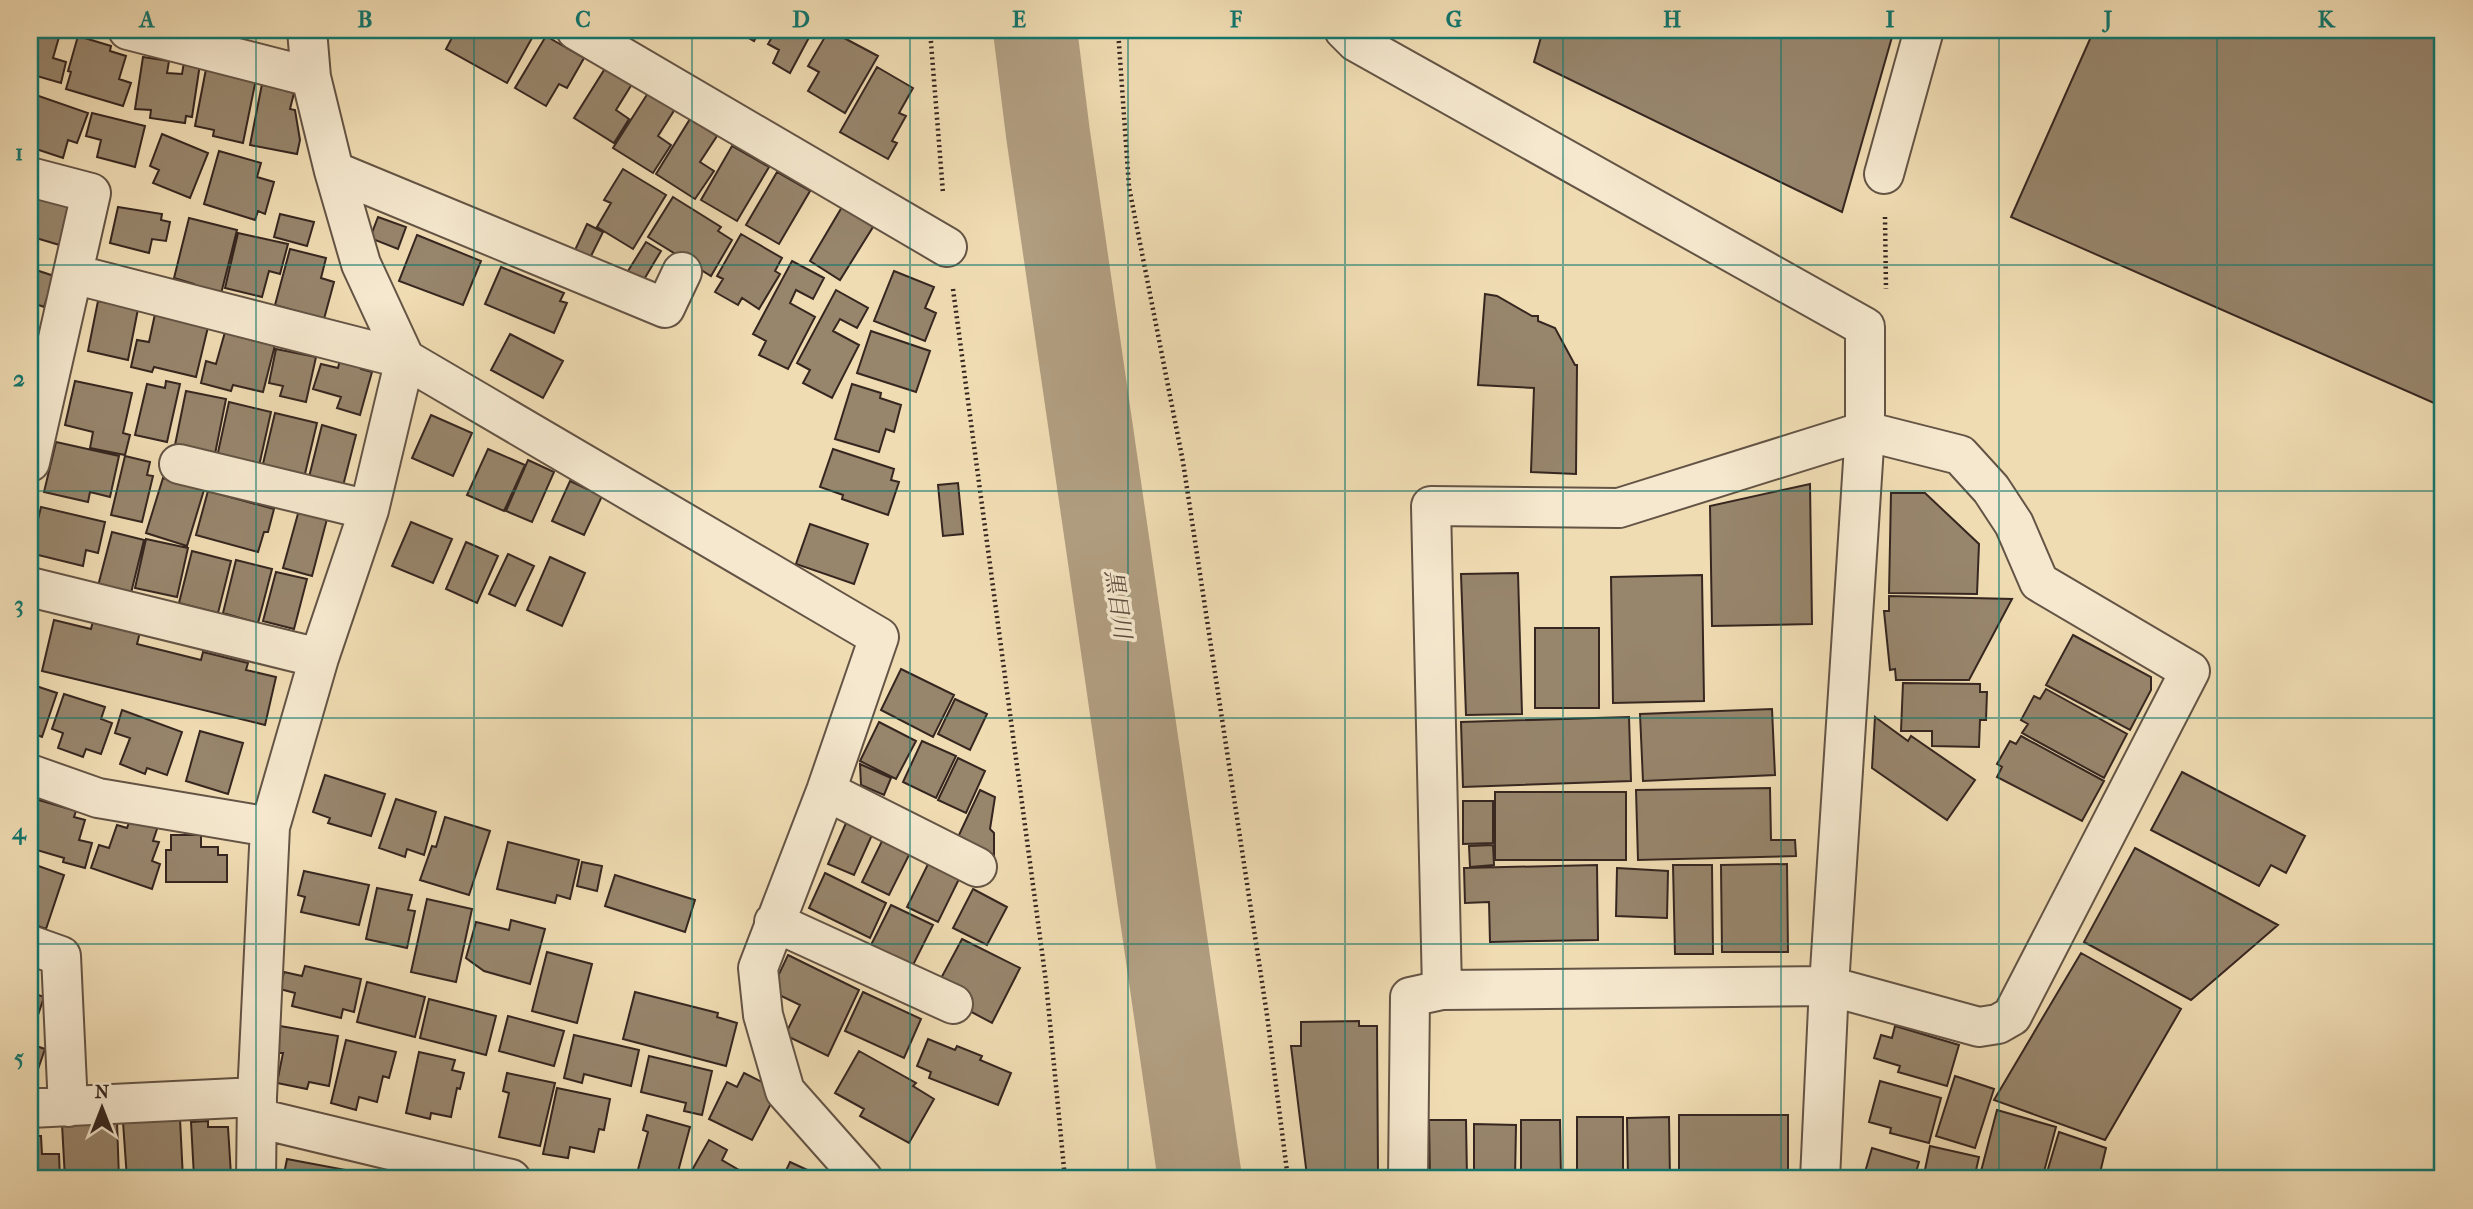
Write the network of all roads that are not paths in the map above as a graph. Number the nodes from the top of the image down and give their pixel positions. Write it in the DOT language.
graph roads {
  1 [pos="128,30"];
  2 [pos="307,30"];
  3 [pos="576,30"];
  4 [pos="1345,30"];
  5 [pos="1924,30"];
  6 [pos="311,77"];
  7 [pos="334,171"];
  8 [pos="1884,174"];
  9 [pos="30,177"];
  10 [pos="947,247"];
  11 [pos="682,272"];
  12 [pos="73,274"];
  13 [pos="405,359"];
  14 [pos="1865,431"];
  15 [pos="30,462"];
  16 [pos="179,464"];
  17 [pos="369,510"];
  18 [pos="30,587"];
  19 [pos="319,658"];
  20 [pos="30,774"];
  21 [pos="826,791"];
  22 [pos="270,827"];
  23 [pos="977,867"];
  24 [pos="775,922"];
  25 [pos="30,945"];
  26 [pos="1829,986"];
  27 [pos="1443,990"];
  28 [pos="953,1004"];
  29 [pos="68,1107"];
  30 [pos="30,1108"];
  31 [pos="257,1108"];
  32 [pos="256,1179"];
  33 [pos="511,1179"];
  34 [pos="863,1179"];
  35 [pos="1408,1179"];
  36 [pos="1820,1179"];
  1 -- 6 [label="street"];
  2 -- 6 [label="street"];
  3 -- 10 [label="street"];
  4 -- 14 [label="street"];
  5 -- 8 [label="street"];
  6 -- 7 [label="street"];
  7 -- 11 [label="street"];
  7 -- 13 [label="street"];
  9 -- 12 [label="street"];
  12 -- 13 [label="street"];
  12 -- 15 [label="street"];
  13 -- 17 [label="street"];
  13 -- 21 [label="street"];
  14 -- 26 [label="street"];
  14 -- 26 [label="street"];
  14 -- 27 [label="street"];
  16 -- 17 [label="street"];
  17 -- 19 [label="street"];
  18 -- 19 [label="street"];
  19 -- 22 [label="street"];
  20 -- 22 [label="street"];
  21 -- 23 [label="street"];
  21 -- 24 [label="street"];
  22 -- 31 [label="street"];
  24 -- 28 [label="street"];
  24 -- 34 [label="street"];
  25 -- 29 [label="street"];
  26 -- 27 [label="street"];
  26 -- 36 [label="street"];
  27 -- 35 [label="street"];
  29 -- 30 [label="street"];
  29 -- 31 [label="street"];
  31 -- 32 [label="street"];
  31 -- 33 [label="street"];
}
